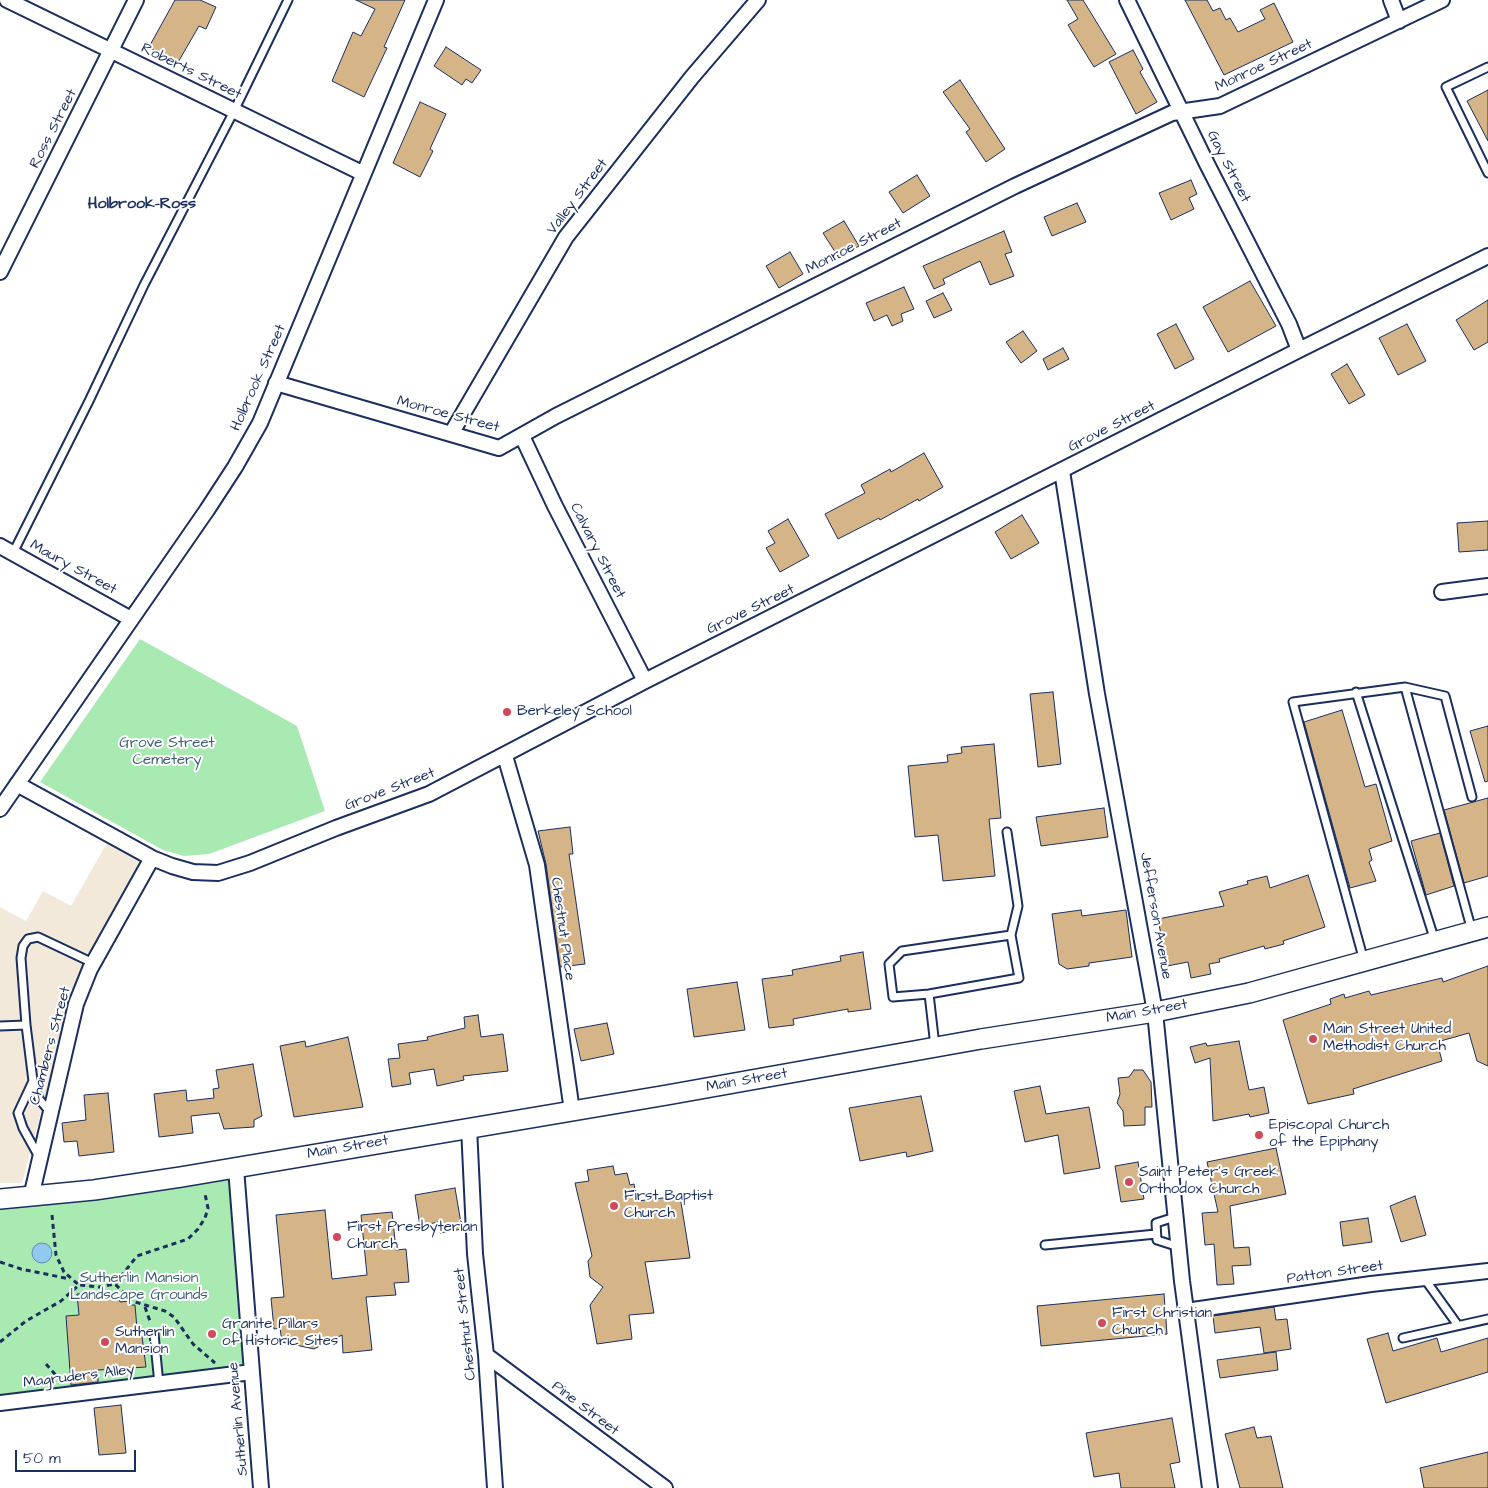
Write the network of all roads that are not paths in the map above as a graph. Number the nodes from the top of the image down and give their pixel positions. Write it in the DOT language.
graph roads {
  1 [pos="7,0"];
  2 [pos="136,0"];
  3 [pos="288,0"];
  4 [pos="436,0"];
  5 [pos="758,0"];
  6 [pos="1127,0"];
  7 [pos="1390,0"];
  8 [pos="1442,0"];
  9 [pos="1399,21"];
  10 [pos="110,52"];
  11 [pos="1488,67"];
  12 [pos="1181,110"];
  13 [pos="234,111"];
  14 [pos="362,173"];
  15 [pos="1488,173"];
  16 [pos="1488,256"];
  17 [pos="0,272"];
  18 [pos="1298,350"];
  19 [pos="276,383"];
  20 [pos="451,434"];
  21 [pos="522,436"];
  22 [pos="1062,471"];
  23 [pos="0,546"];
  24 [pos="13,552"];
  25 [pos="1488,586"];
  26 [pos="1442,592"];
  27 [pos="131,619"];
  28 [pos="645,681"];
  29 [pos="1405,687"];
  30 [pos="1356,692"];
  31 [pos="505,756"];
  32 [pos="18,784"];
  33 [pos="1472,797"];
  34 [pos="0,809"];
  35 [pos="1007,832"];
  36 [pos="152,858"];
  37 [pos="1480,929"];
  38 [pos="1011,935"];
  39 [pos="1435,942"];
  40 [pos="1364,961"];
  41 [pos="93,963"];
  42 [pos="929,994"];
  43 [pos="1156,1012"];
  44 [pos="26,1025"];
  45 [pos="0,1026"];
  46 [pos="935,1047"];
  47 [pos="34,1081"];
  48 [pos="572,1111"];
  49 [pos="50,1112"];
  50 [pos="469,1127"];
  51 [pos="40,1158"];
  52 [pos="236,1168"];
  53 [pos="31,1197"];
  54 [pos="0,1199"];
  55 [pos="1175,1218"];
  56 [pos="1156,1234"];
  57 [pos="1045,1244"];
  58 [pos="1178,1247"];
  59 [pos="1488,1271"];
  60 [pos="1424,1278"];
  61 [pos="1186,1311"];
  62 [pos="1488,1319"];
  63 [pos="1457,1324"];
  64 [pos="154,1334"];
  65 [pos="1403,1338"];
  66 [pos="486,1355"];
  67 [pos="252,1372"];
  68 [pos="159,1384"];
  69 [pos="0,1403"];
  70 [pos="261,1488"];
  71 [pos="495,1488"];
  72 [pos="665,1488"];
  73 [pos="1210,1488"];
  1 -- 10 [label="street, Roberts Street"];
  2 -- 10 [label="street, Ross Street"];
  3 -- 13 [label="lane"];
  4 -- 14 [label="street, Holbrook Street"];
  5 -- 20 [label="street, Valley Street"];
  6 -- 12 [label="street, Gay Street"];
  7 -- 9 [label="street"];
  8 -- 9 [label="street, Monroe Street"];
  9 -- 12 [label="street, Monroe Street"];
  10 -- 13 [label="street, Roberts Street"];
  10 -- 17 [label="street, Ross Street"];
  11 -- 15 [label="lane"];
  12 -- 18 [label="street, Gay Street"];
  12 -- 21 [label="street, Monroe Street"];
  13 -- 14 [label="street, Roberts Street"];
  13 -- 24 [label="lane"];
  14 -- 19 [label="street, Holbrook Street"];
  16 -- 18 [label="street, Grove Street"];
  18 -- 22 [label="street, Grove Street"];
  19 -- 20 [label="street, Monroe Street"];
  19 -- 27 [label="street, Holbrook Street"];
  20 -- 21 [label="street, Monroe Street"];
  21 -- 28 [label="street, Calvary Street"];
  22 -- 28 [label="street, Grove Street"];
  22 -- 43 [label="street, Jefferson Avenue"];
  23 -- 24 [label="street, Maury Street"];
  24 -- 27 [label="street, Maury Street"];
  25 -- 26 [label="street"];
  27 -- 32 [label="street, Holbrook Street"];
  28 -- 31 [label="street, Grove Street"];
  29 -- 30 [label="lane"];
  29 -- 33 [label="lane"];
  29 -- 37 [label="lane"];
  30 -- 39 [label="lane"];
  30 -- 40 [label="lane"];
  31 -- 36 [label="street, Grove Street"];
  31 -- 48 [label="street, Chestnut Place"];
  32 -- 34 [label="street, Holbrook Street"];
  32 -- 36 [label="street, Grove Street"];
  35 -- 38 [label="lane"];
  36 -- 41 [label="street, Chambers Street"];
  37 -- 39 [label="main road, Main Street"];
  38 -- 42 [label="lane"];
  38 -- 42 [label="lane"];
  39 -- 40 [label="main road, Main Street"];
  40 -- 43 [label="main road, Main Street"];
  41 -- 44 [label="lane"];
  41 -- 49 [label="street, Chambers Street"];
  42 -- 46 [label="lane"];
  43 -- 46 [label="main road, Main Street"];
  43 -- 55 [label="street, Jefferson Avenue"];
  44 -- 45 [label="lane"];
  44 -- 47 [label="lane"];
  46 -- 48 [label="main road, Main Street"];
  47 -- 49 [label="lane"];
  47 -- 51 [label="lane"];
  48 -- 50 [label="main road, Main Street"];
  49 -- 51 [label="street, Chambers Street"];
  50 -- 52 [label="main road, Main Street"];
  50 -- 66 [label="street, Chestnut Street"];
  51 -- 53 [label="street, Chambers Street"];
  52 -- 53 [label="main road, Main Street"];
  52 -- 67 [label="street, Sutherlin Avenue"];
  53 -- 54 [label="main road, Main Street"];
  55 -- 56 [label="lane"];
  55 -- 58 [label="street, Jefferson Avenue"];
  56 -- 57 [label="lane"];
  56 -- 58 [label="lane"];
  58 -- 61 [label="street, Jefferson Avenue"];
  59 -- 60 [label="street, Patton Street"];
  60 -- 61 [label="street, Patton Street"];
  60 -- 63 [label="lane"];
  61 -- 73 [label="street, Jefferson Avenue"];
  62 -- 63 [label="lane"];
  63 -- 65 [label="lane"];
  64 -- 68 [label="lane"];
  66 -- 71 [label="street, Chestnut Street"];
  66 -- 72 [label="street, Pine Street"];
  67 -- 68 [label="street, Magruders Alley"];
  67 -- 70 [label="street, Sutherlin Avenue"];
  68 -- 69 [label="street, Magruders Alley"];
}
